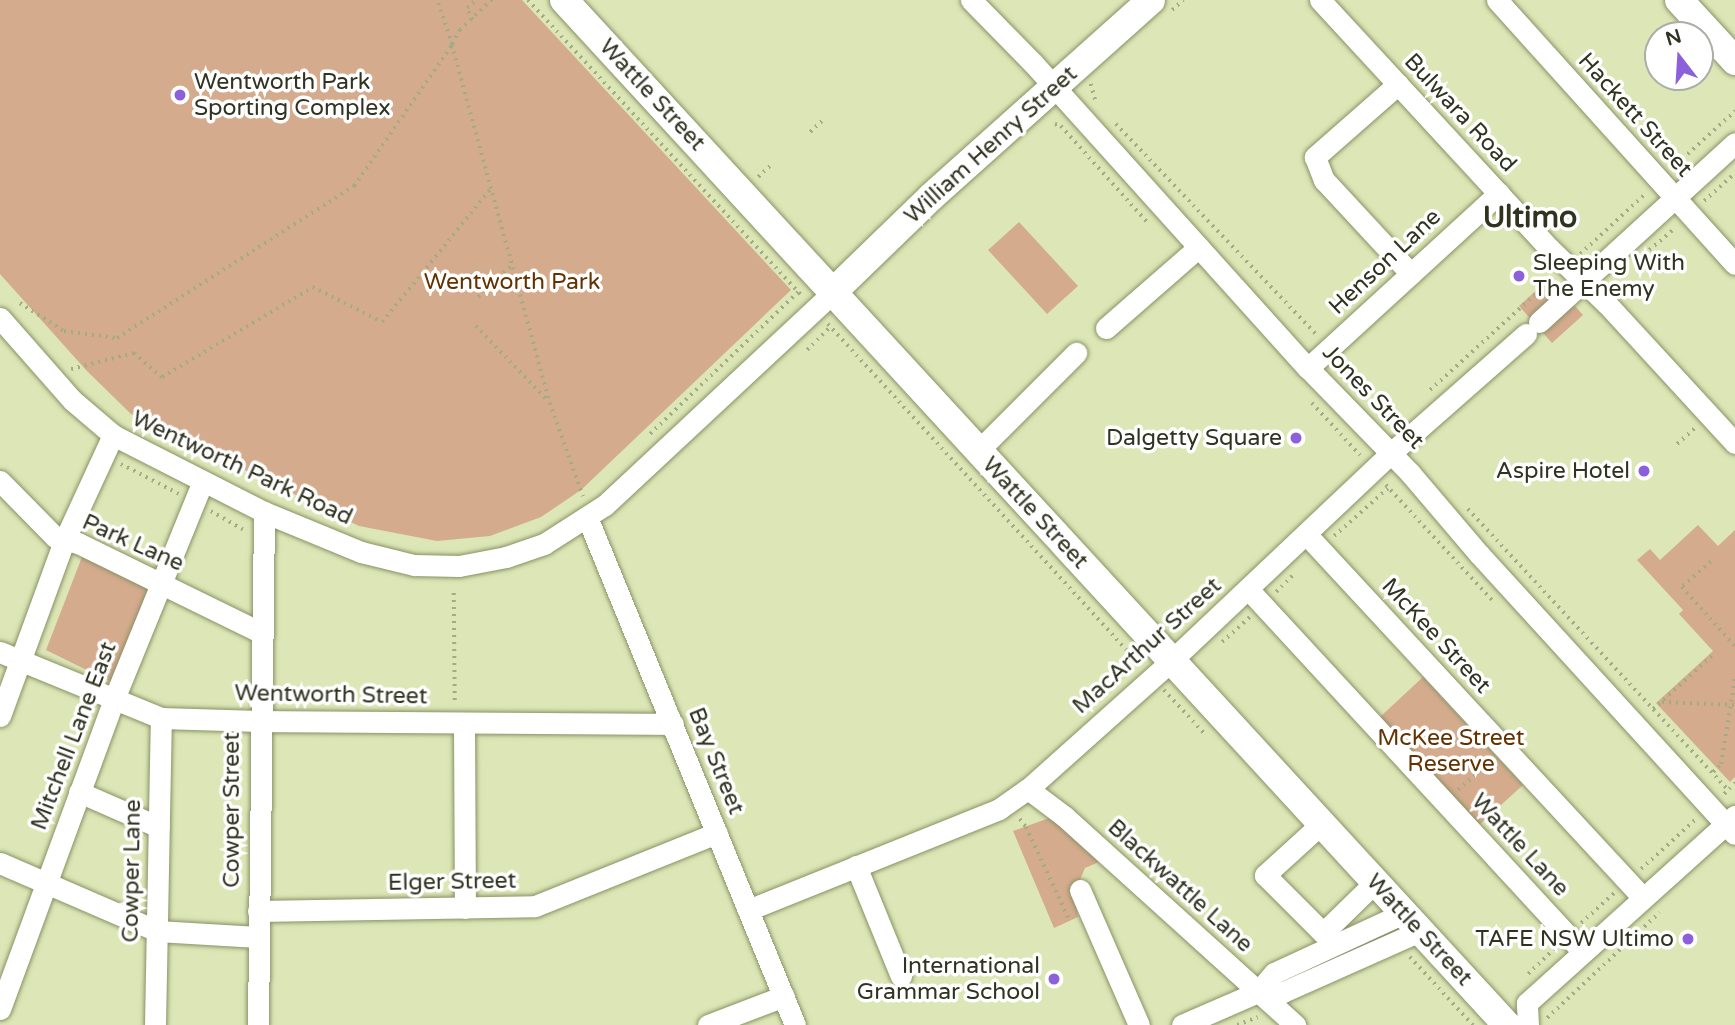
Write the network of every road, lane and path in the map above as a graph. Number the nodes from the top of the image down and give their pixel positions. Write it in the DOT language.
graph roads {
  1 [pos="438,0"];
  2 [pos="492,0"];
  3 [pos="528,0"];
  4 [pos="564,0"];
  5 [pos="971,0"];
  6 [pos="1151,0"];
  7 [pos="1320,0"];
  8 [pos="1497,0"];
  9 [pos="1679,0"];
  10 [pos="475,1"];
  11 [pos="472,20"];
  12 [pos="452,45"];
  13 [pos="1735,61"];
  14 [pos="1398,84"];
  15 [pos="1091,85"];
  16 [pos="1055,88"];
  17 [pos="1104,111"];
  18 [pos="823,120"];
  19 [pos="1114,121"];
  20 [pos="1055,124"];
  21 [pos="810,132"];
  22 [pos="1735,143"];
  23 [pos="1735,173"];
  24 [pos="492,187"];
  25 [pos="1499,193"];
  26 [pos="1674,198"];
  27 [pos="1696,209"];
  28 [pos="1157,233"];
  29 [pos="1199,247"];
  30 [pos="513,264"];
  31 [pos="1735,264"];
  32 [pos="1411,274"];
  33 [pos="1585,281"];
  34 [pos="798,292"];
  35 [pos="832,293"];
  36 [pos="802,296"];
  37 [pos="478,297"];
  38 [pos="20,303"];
  39 [pos="0,318"];
  40 [pos="476,326"];
  41 [pos="1106,328"];
  42 [pos="1329,349"];
  43 [pos="807,350"];
  44 [pos="1076,354"];
  45 [pos="1308,368"];
  46 [pos="50,376"];
  47 [pos="550,403"];
  48 [pos="1399,418"];
  49 [pos="1703,421"];
  50 [pos="113,435"];
  51 [pos="641,442"];
  52 [pos="1735,443"];
  53 [pos="1677,444"];
  54 [pos="978,452"];
  55 [pos="1391,453"];
  56 [pos="0,481"];
  57 [pos="1396,481"];
  58 [pos="202,483"];
  59 [pos="592,489"];
  60 [pos="583,496"];
  61 [pos="1467,507"];
  62 [pos="581,510"];
  63 [pos="264,512"];
  64 [pos="1306,534"];
  65 [pos="64,541"];
  66 [pos="1328,542"];
  67 [pos="1710,562"];
  68 [pos="161,584"];
  69 [pos="1248,589"];
  70 [pos="454,593"];
  71 [pos="1259,608"];
  72 [pos="260,632"];
  73 [pos="1220,644"];
  74 [pos="1735,646"];
  75 [pos="0,652"];
  76 [pos="1714,653"];
  77 [pos="1171,661"];
  78 [pos="20,662"];
  79 [pos="1139,662"];
  80 [pos="1735,677"];
  81 [pos="114,699"];
  82 [pos="1662,702"];
  83 [pos="1733,705"];
  84 [pos="1653,709"];
  85 [pos="459,715"];
  86 [pos="0,716"];
  87 [pos="161,718"];
  88 [pos="259,721"];
  89 [pos="673,724"];
  90 [pos="1498,754"];
  91 [pos="1712,773"];
  92 [pos="1735,783"];
  93 [pos="1028,789"];
  94 [pos="79,792"];
  95 [pos="1454,794"];
  96 [pos="1701,815"];
  97 [pos="1018,816"];
  98 [pos="1321,824"];
  99 [pos="1732,825"];
  100 [pos="159,827"];
  101 [pos="717,833"];
  102 [pos="0,863"];
  103 [pos="856,866"];
  104 [pos="1631,877"];
  105 [pos="1375,882"];
  106 [pos="47,884"];
  107 [pos="1619,888"];
  108 [pos="1080,891"];
  109 [pos="1642,897"];
  110 [pos="1666,907"];
  111 [pos="464,908"];
  112 [pos="748,910"];
  113 [pos="258,911"];
  114 [pos="1073,927"];
  115 [pos="1575,929"];
  116 [pos="157,931"];
  117 [pos="1410,933"];
  118 [pos="258,937"];
  119 [pos="1563,940"];
  120 [pos="1583,952"];
  121 [pos="901,976"];
  122 [pos="1520,981"];
  123 [pos="1270,995"];
  124 [pos="784,996"];
  125 [pos="1557,1007"];
  126 [pos="0,1009"];
  127 [pos="155,1025"];
  128 [pos="258,1025"];
  129 [pos="708,1025"];
  130 [pos="795,1025"];
  131 [pos="1139,1025"];
  132 [pos="1182,1025"];
  133 [pos="1295,1025"];
  134 [pos="1473,1025"];
  135 [pos="1507,1025"];
  136 [pos="1528,1025"];
  1 -- 12 [label="path"];
  2 -- 11 [label="path"];
  3 -- 34 [label="path"];
  4 -- 35 [label="main road, Wattle Street"];
  5 -- 16 [label="street, Jones Street"];
  6 -- 16 [label="main road, William Henry Street"];
  7 -- 14 [label="street, Bulwara Road"];
  8 -- 26 [label="street, Hackett Street"];
  9 -- 13 [label="main road"];
  10 -- 11 [label="path"];
  11 -- 12 [label="path"];
  12 -- 24 [label="path"];
  12 -- 38 [label="path"];
  14 -- 25 [label="street, Bulwara Road"];
  14 -- 32 [label="street"];
  15 -- 17 [label="path"];
  16 -- 29 [label="street, Jones Street"];
  16 -- 35 [label="main road, William Henry Street"];
  18 -- 21 [label="path"];
  19 -- 42 [label="path"];
  20 -- 28 [label="path"];
  22 -- 26 [label="street, MacArthur Street"];
  23 -- 27 [label="path"];
  24 -- 30 [label="path"];
  24 -- 46 [label="path"];
  25 -- 32 [label="street, Henson Lane"];
  25 -- 33 [label="street, Bulwara Road"];
  26 -- 31 [label="street, Hackett Street"];
  26 -- 33 [label="street, MacArthur Street"];
  29 -- 41 [label="street"];
  29 -- 45 [label="street, Jones Street"];
  30 -- 37 [label="path"];
  30 -- 47 [label="path"];
  32 -- 42 [label="street, Henson Lane"];
  33 -- 52 [label="street, Bulwara Road"];
  33 -- 55 [label="street, MacArthur Street"];
  34 -- 36 [label="path"];
  34 -- 51 [label="path"];
  35 -- 54 [label="main road, Wattle Street"];
  35 -- 62 [label="street, Wentworth Park Road"];
  39 -- 46 [label="street, Wentworth Park Road"];
  40 -- 47 [label="path"];
  42 -- 45 [label="street, Henson Lane"];
  42 -- 48 [label="path"];
  43 -- 79 [label="path"];
  44 -- 54 [label="street"];
  45 -- 55 [label="street, Jones Street"];
  46 -- 50 [label="street, Wentworth Park Road"];
  47 -- 60 [label="path"];
  49 -- 53 [label="path"];
  50 -- 58 [label="street, Wentworth Park Road"];
  50 -- 65 [label="street"];
  54 -- 77 [label="main road, Wattle Street"];
  55 -- 64 [label="street, MacArthur Street"];
  55 -- 99 [label="street, Jones Street"];
  56 -- 65 [label="street, Park Lane"];
  57 -- 66 [label="path"];
  58 -- 63 [label="street, Wentworth Park Road"];
  58 -- 68 [label="street, Mitchell Lane East"];
  59 -- 60 [label="path"];
  60 -- 62 [label="path"];
  61 -- 84 [label="path"];
  62 -- 63 [label="street, Wentworth Park Road"];
  62 -- 89 [label="street, Bay Street"];
  63 -- 72 [label="street, Cowper Street"];
  64 -- 69 [label="street, MacArthur Street"];
  64 -- 109 [label="street, McKee Street"];
  65 -- 68 [label="street, Park Lane"];
  65 -- 78 [label="street"];
  67 -- 74 [label="path"];
  68 -- 72 [label="street, Park Lane"];
  68 -- 81 [label="street, Mitchell Lane East"];
  69 -- 77 [label="street, MacArthur Street"];
  69 -- 120 [label="street, Wattle Lane"];
  70 -- 85 [label="path"];
  71 -- 73 [label="path"];
  72 -- 88 [label="street, Cowper Street"];
  75 -- 78 [label="street, Wentworth Street"];
  76 -- 82 [label="path"];
  77 -- 93 [label="street, MacArthur Street"];
  77 -- 98 [label="main road, Wattle Street"];
  78 -- 81 [label="street, Wentworth Street"];
  78 -- 86 [label="street"];
  80 -- 83 [label="path"];
  81 -- 87 [label="street, Wentworth Street"];
  81 -- 94 [label="street, Mitchell Lane East"];
  82 -- 83 [label="path"];
  82 -- 84 [label="path"];
  83 -- 91 [label="path"];
  84 -- 91 [label="path"];
  85 -- 88 [label="street, Wentworth Street"];
  85 -- 89 [label="street, Wentworth Street"];
  85 -- 111 [label="street"];
  87 -- 88 [label="street, Wentworth Street"];
  87 -- 100 [label="street, Cowper Lane"];
  88 -- 113 [label="street, Cowper Street"];
  89 -- 101 [label="street, Bay Street"];
  90 -- 95 [label="path"];
  91 -- 92 [label="path"];
  93 -- 103 [label="street, MacArthur Street"];
  93 -- 123 [label="street, Blackwattle Lane"];
  94 -- 100 [label="street"];
  94 -- 106 [label="street, Mitchell Lane East"];
  96 -- 104 [label="path"];
  97 -- 114 [label="path"];
  98 -- 105 [label="main road, Wattle Street"];
  98 -- 105 [label="street"];
  99 -- 109 [label="street"];
  100 -- 116 [label="street, Cowper Lane"];
  101 -- 111 [label="street, Elger Street"];
  101 -- 112 [label="street, Bay Street"];
  102 -- 106 [label="street"];
  103 -- 112 [label="street, MacArthur Street"];
  103 -- 121 [label="street"];
  105 -- 117 [label="main road, Wattle Street"];
  106 -- 116 [label="street"];
  106 -- 126 [label="street, Mitchell Lane East"];
  107 -- 115 [label="path"];
  108 -- 131 [label="street"];
  109 -- 120 [label="street"];
  110 -- 125 [label="path"];
  111 -- 113 [label="street, Elger Street"];
  112 -- 124 [label="street, Bay Street"];
  113 -- 118 [label="street, Cowper Street"];
  116 -- 118 [label="street"];
  116 -- 127 [label="street, Cowper Lane"];
  117 -- 123 [label="street"];
  117 -- 134 [label="path"];
  117 -- 135 [label="main road, Wattle Street"];
  118 -- 128 [label="street, Cowper Street"];
  119 -- 122 [label="path"];
  120 -- 136 [label="street"];
  123 -- 132 [label="street"];
  123 -- 133 [label="street, Blackwattle Lane"];
  124 -- 129 [label="street"];
  124 -- 130 [label="street, Bay Street"];
}
